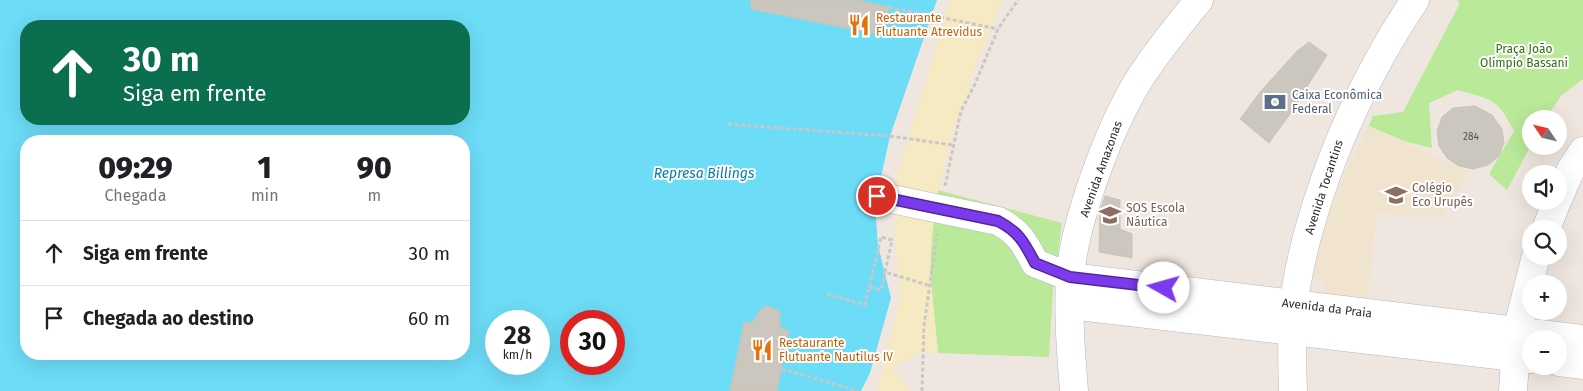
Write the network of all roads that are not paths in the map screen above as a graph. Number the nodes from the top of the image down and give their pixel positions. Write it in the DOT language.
graph roads {
  1 [pos="1200,0"];
  2 [pos="1415,0"];
  3 [pos="1583,152"];
  4 [pos="1567,177"];
  5 [pos="877,196"];
  6 [pos="1535,265"];
  7 [pos="1070,277"];
  8 [pos="1294,304"];
  9 [pos="1070,305"];
  10 [pos="1293,331"];
  11 [pos="1583,339"];
  12 [pos="1521,349"];
  13 [pos="1567,363"];
  14 [pos="1583,364"];
  15 [pos="1074,391"];
  16 [pos="1293,391"];
  17 [pos="1513,391"];
  1 -- 7 [label="street, Avenida Amazonas"];
  2 -- 8 [label="street, Avenida Tocantins"];
  3 -- 4 [label="street"];
  5 -- 7 [label="street, Avenida da Praia"];
  6 -- 12 [label="street"];
  7 -- 8 [label="street, Avenida da Praia"];
  7 -- 9 [label="street, Avenida Amazonas"];
  8 -- 10 [label="street, Avenida Tocantins"];
  8 -- 12 [label="street, Avenida da Praia"];
  9 -- 10 [label="street, Avenida da Praia"];
  9 -- 15 [label="street, Avenida Amazonas"];
  10 -- 12 [label="street, Avenida da Praia"];
  10 -- 16 [label="street, Avenida Tocantins"];
  11 -- 12 [label="street, Avenida da Praia"];
  12 -- 17 [label="street"];
  13 -- 14 [label="street"];
}
